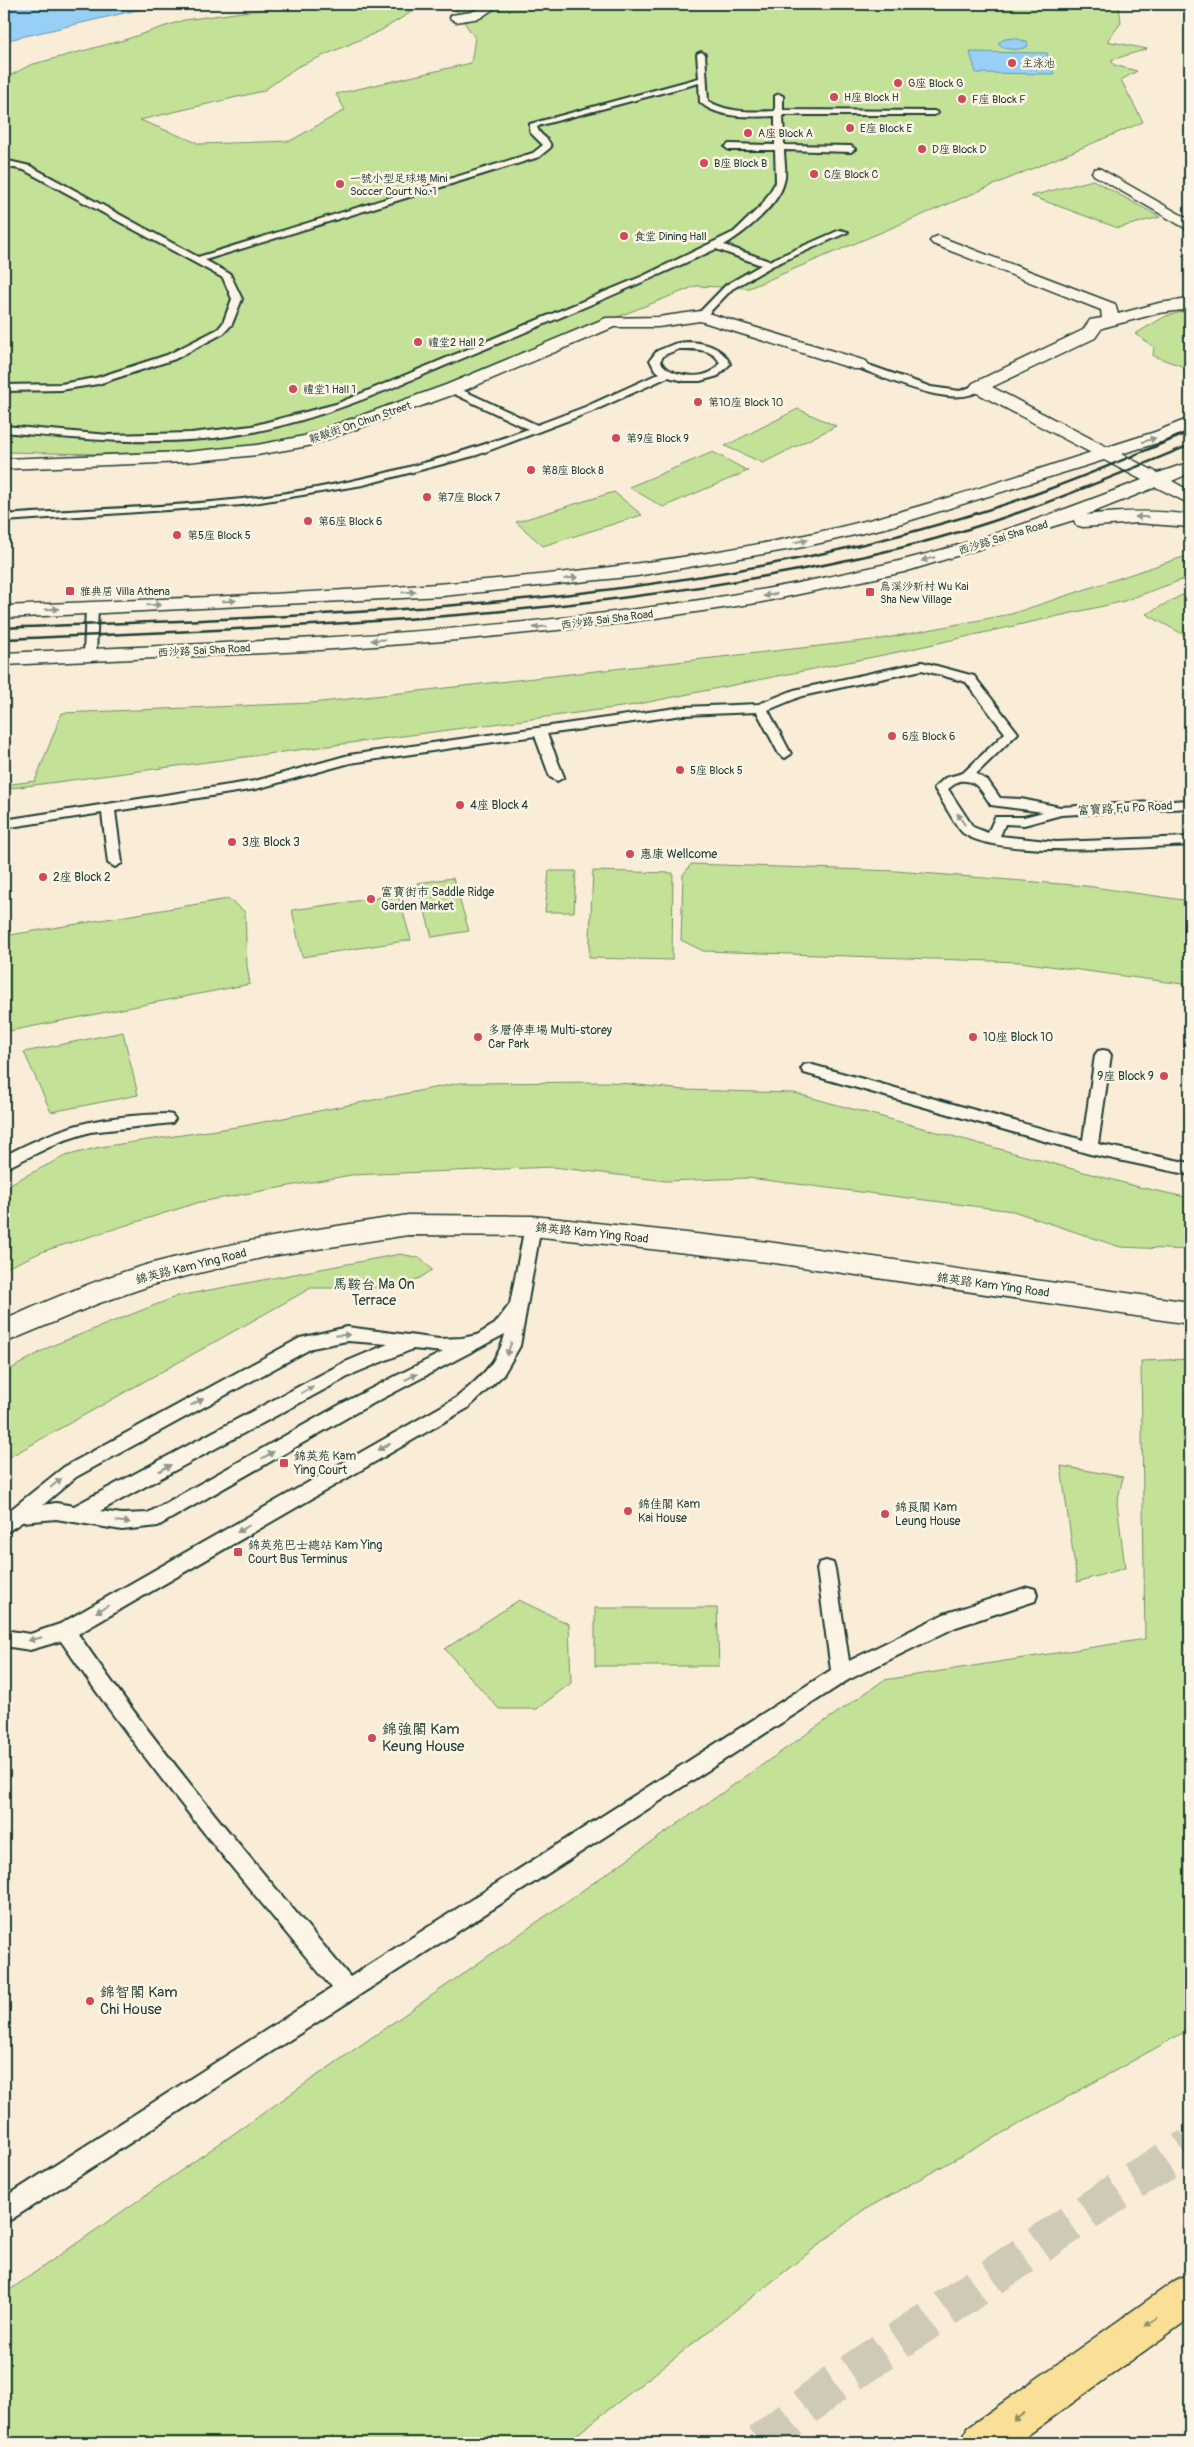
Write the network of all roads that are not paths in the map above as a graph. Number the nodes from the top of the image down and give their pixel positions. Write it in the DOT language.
graph roads {
  1 [pos="495,4"];
  2 [pos="456,18"];
  3 [pos="702,54"];
  4 [pos="701,80"];
  5 [pos="780,96"];
  6 [pos="934,112"];
  7 [pos="781,113"];
  8 [pos="729,147"];
  9 [pos="782,148"];
  10 [pos="850,148"];
  11 [pos="4,163"];
  12 [pos="1099,172"];
  13 [pos="1190,226"];
  14 [pos="843,232"];
  15 [pos="938,240"];
  16 [pos="716,246"];
  17 [pos="197,260"];
  18 [pos="769,264"];
  19 [pos="1190,304"];
  20 [pos="701,316"];
  21 [pos="1110,319"];
  22 [pos="860,365"];
  23 [pos="666,374"];
  24 [pos="979,387"];
  25 [pos="4,388"];
  26 [pos="452,389"];
  27 [pos="1190,423"];
  28 [pos="4,429"];
  29 [pos="537,429"];
  30 [pos="1105,453"];
  31 [pos="4,464"];
  32 [pos="1190,467"];
  33 [pos="1159,481"];
  34 [pos="1190,498"];
  35 [pos="4,518"];
  36 [pos="1190,521"];
  37 [pos="1042,526"];
  38 [pos="92,607"];
  39 [pos="4,612"];
  40 [pos="90,655"];
  41 [pos="4,659"];
  42 [pos="761,708"];
  43 [pos="540,732"];
  44 [pos="786,754"];
  45 [pos="966,776"];
  46 [pos="557,777"];
  47 [pos="996,802"];
  48 [pos="1021,803"];
  49 [pos="1190,804"];
  50 [pos="108,808"];
  51 [pos="1060,811"];
  52 [pos="1000,820"];
  53 [pos="1024,821"];
  54 [pos="4,824"];
  55 [pos="992,839"];
  56 [pos="1190,841"];
  57 [pos="114,862"];
  58 [pos="1103,1055"];
  59 [pos="809,1068"];
  60 [pos="167,1119"];
  61 [pos="1090,1148"];
  62 [pos="4,1163"];
  63 [pos="1190,1169"];
  64 [pos="534,1226"];
  65 [pos="520,1302"];
  66 [pos="1190,1313"];
  67 [pos="4,1332"];
  68 [pos="411,1342"];
  69 [pos="475,1343"];
  70 [pos="19,1515"];
  71 [pos="75,1515"];
  72 [pos="4,1526"];
  73 [pos="826,1569"];
  74 [pos="1028,1596"];
  75 [pos="65,1630"];
  76 [pos="4,1638"];
  77 [pos="841,1674"];
  78 [pos="348,1991"];
  79 [pos="4,2211"];
  80 [pos="1190,2294"];
  81 [pos="982,2443"];
  1 -- 2 [label="street"];
  3 -- 4 [label="lane"];
  4 -- 7 [label="lane"];
  4 -- 17 [label="lane"];
  5 -- 7 [label="lane"];
  6 -- 7 [label="lane"];
  7 -- 9 [label="lane"];
  8 -- 9 [label="lane"];
  9 -- 10 [label="lane"];
  9 -- 16 [label="lane"];
  11 -- 17 [label="lane"];
  12 -- 13 [label="street"];
  14 -- 18 [label="lane"];
  15 -- 21 [label="street"];
  16 -- 18 [label="lane"];
  16 -- 28 [label="lane"];
  17 -- 25 [label="lane"];
  18 -- 20 [label="lane"];
  19 -- 21 [label="street"];
  20 -- 22 [label="street"];
  20 -- 26 [label="street, 鞍駿街 On Chun Street"];
  21 -- 24 [label="street"];
  22 -- 24 [label="lane"];
  23 -- 23 [label="lane"];
  23 -- 29 [label="lane"];
  24 -- 30 [label="street"];
  26 -- 29 [label="lane"];
  26 -- 31 [label="street, 鞍駿街 On Chun Street"];
  30 -- 27 [label="street, one-way"];
  29 -- 35 [label="lane"];
  30 -- 33 [label="street"];
  38 -- 30 [label="street, one-way"];
  32 -- 33 [label="street, 西沙路 Sai Sha Road"];
  33 -- 34 [label="street"];
  33 -- 37 [label="street, 西沙路 Sai Sha Road"];
  36 -- 37 [label="street, one-way"];
  37 -- 40 [label="street, 西沙路 Sai Sha Road, one-way"];
  39 -- 38 [label="street, one-way"];
  38 -- 40 [label="lane"];
  40 -- 41 [label="street, 西沙路 Sai Sha Road"];
  42 -- 43 [label="lane"];
  42 -- 44 [label="lane"];
  42 -- 45 [label="lane"];
  43 -- 46 [label="lane"];
  43 -- 50 [label="lane"];
  45 -- 47 [label="lane"];
  55 -- 45 [label="lane, one-way"];
  47 -- 48 [label="lane"];
  47 -- 52 [label="lane"];
  48 -- 51 [label="lane, 富寶路 Fu Po Road"];
  49 -- 51 [label="lane, 富寶路 Fu Po Road"];
  50 -- 54 [label="lane"];
  50 -- 57 [label="lane"];
  51 -- 53 [label="lane, 富寶路 Fu Po Road"];
  52 -- 53 [label="lane"];
  52 -- 55 [label="lane"];
  55 -- 56 [label="lane"];
  58 -- 61 [label="lane"];
  59 -- 61 [label="lane"];
  60 -- 62 [label="lane"];
  61 -- 63 [label="lane"];
  64 -- 65 [label="lane"];
  64 -- 66 [label="street, 錦英路 Kam Ying Road"];
  64 -- 67 [label="street, 錦英路 Kam Ying Road"];
  65 -- 69 [label="lane"];
  65 -- 75 [label="lane, one-way"];
  68 -- 69 [label="lane"];
  70 -- 68 [label="lane, one-way"];
  71 -- 68 [label="lane, one-way"];
  71 -- 69 [label="lane, one-way"];
  70 -- 71 [label="lane"];
  70 -- 72 [label="lane"];
  73 -- 77 [label="lane"];
  74 -- 77 [label="lane"];
  75 -- 76 [label="lane, one-way"];
  75 -- 78 [label="lane"];
  77 -- 78 [label="lane"];
  78 -- 79 [label="lane"];
  80 -- 81 [label="main road, one-way"];
}
